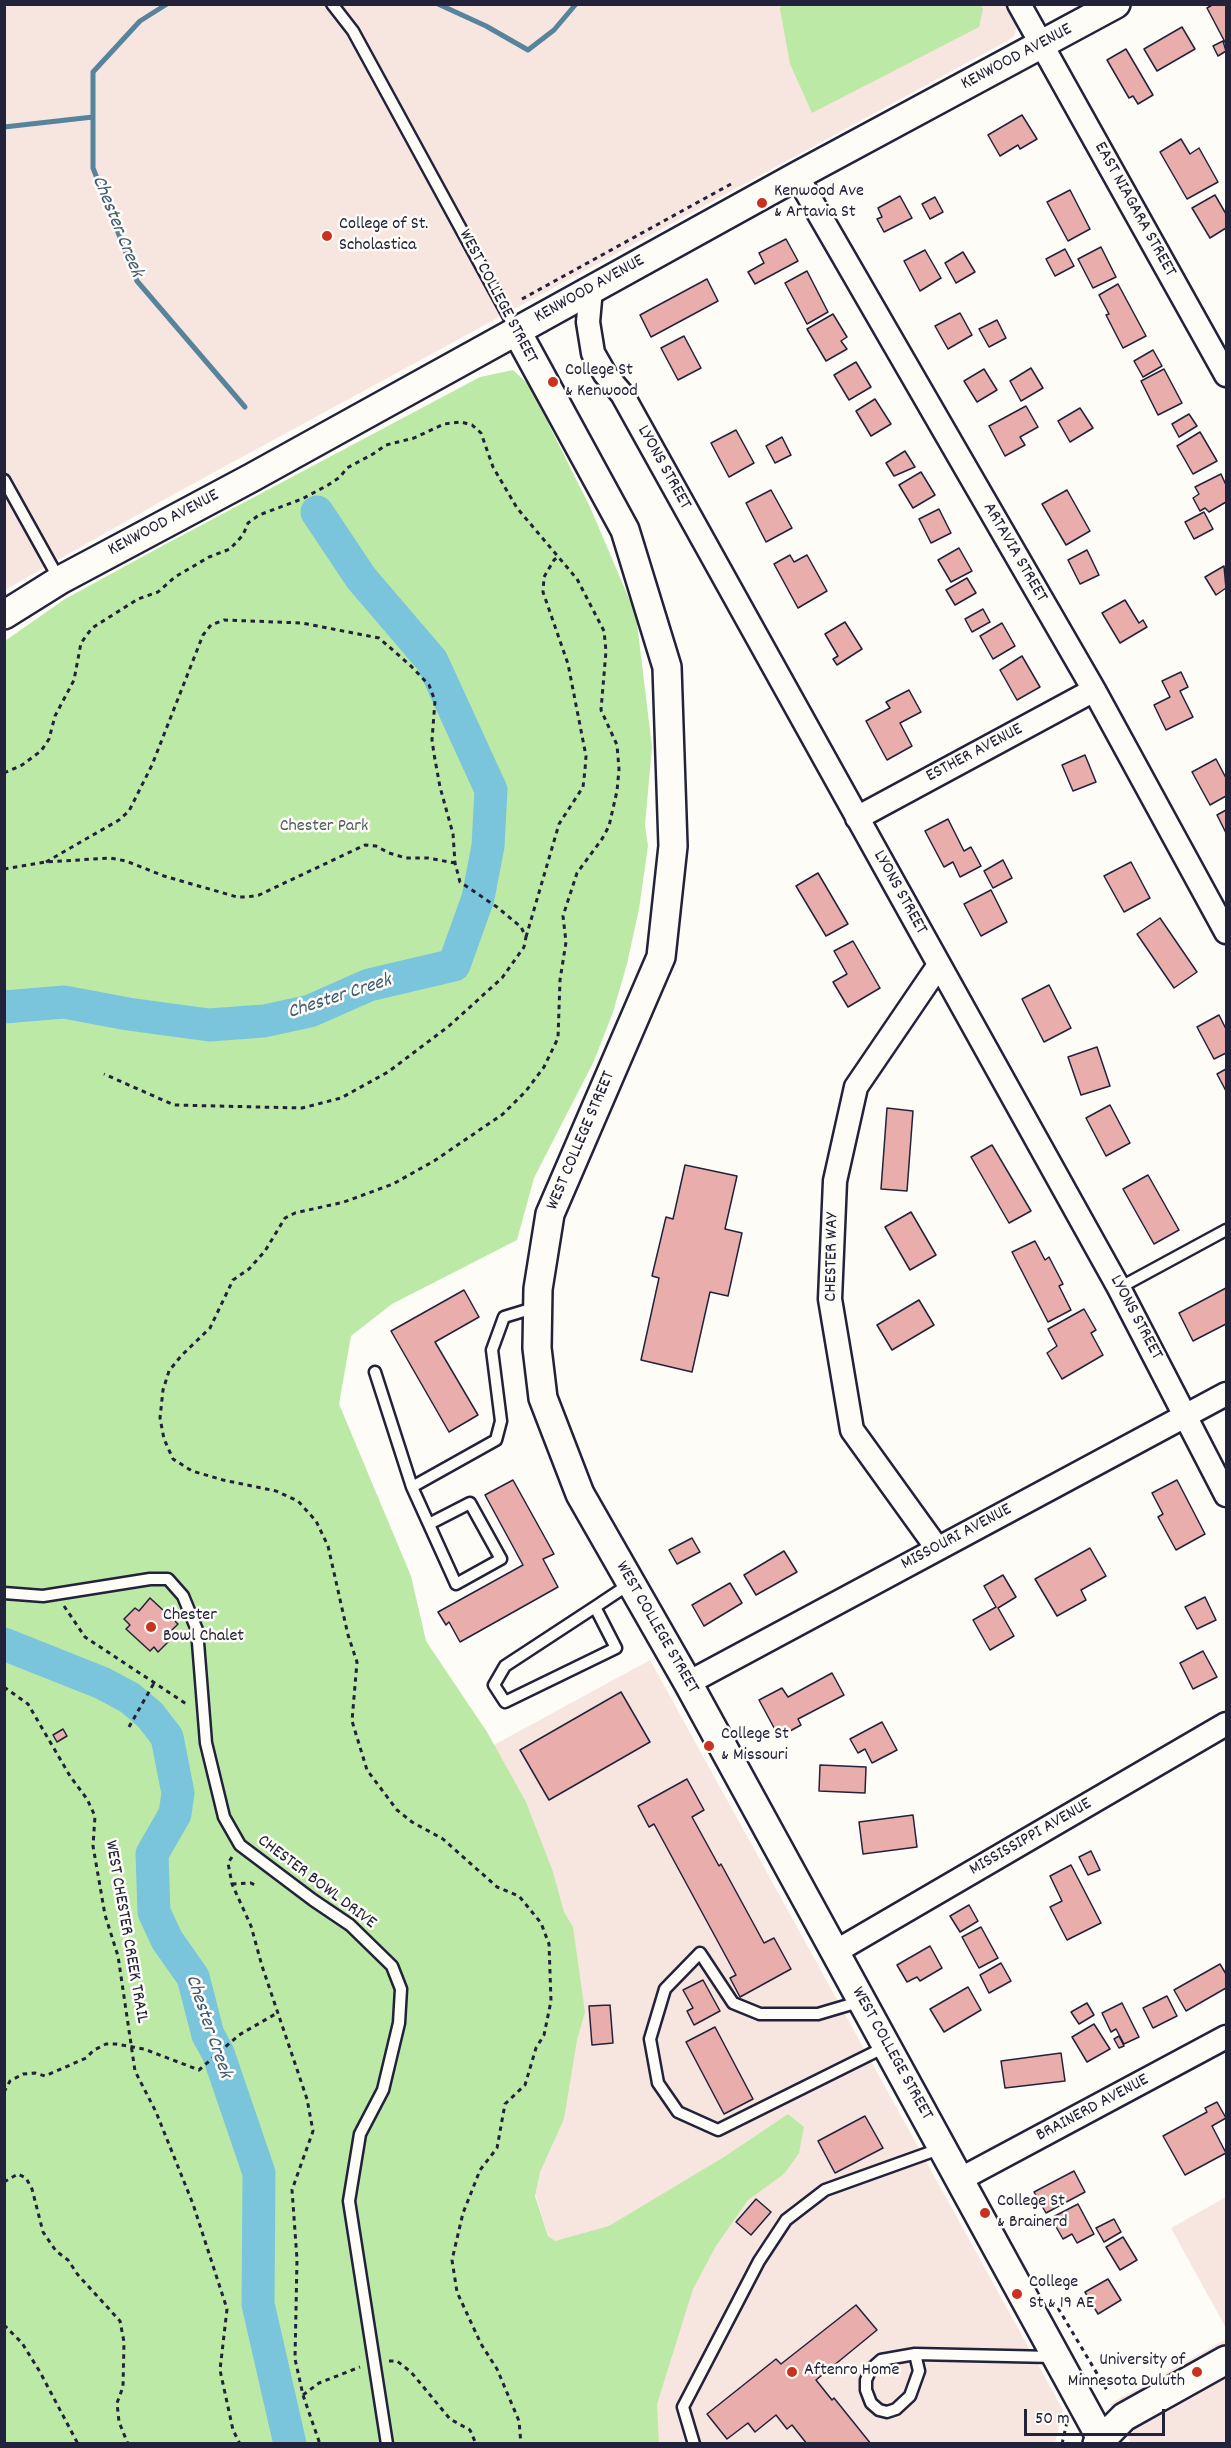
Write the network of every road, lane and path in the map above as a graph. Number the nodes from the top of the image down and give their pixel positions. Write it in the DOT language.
graph roads {
  1 [pos="332,4"];
  2 [pos="1019,4"];
  3 [pos="1116,4"];
  4 [pos="1041,45"];
  5 [pos="797,176"];
  6 [pos="591,289"];
  7 [pos="516,330"];
  8 [pos="1227,375"];
  9 [pos="4,480"];
  10 [pos="60,580"];
  11 [pos="6,609"];
  12 [pos="1094,690"];
  13 [pos="4,773"];
  14 [pos="856,818"];
  15 [pos="46,862"];
  16 [pos="454,863"];
  17 [pos="4,869"];
  18 [pos="1227,932"];
  19 [pos="526,937"];
  20 [pos="939,965"];
  21 [pos="104,1074"];
  22 [pos="1227,1230"];
  23 [pos="1119,1288"];
  24 [pos="538,1307"];
  25 [pos="375,1372"];
  26 [pos="1227,1394"];
  27 [pos="1186,1416"];
  28 [pos="412,1487"];
  29 [pos="1227,1495"];
  30 [pos="429,1524"];
  31 [pos="937,1548"];
  32 [pos="631,1583"];
  33 [pos="4,1593"];
  34 [pos="56,1594"];
  35 [pos="595,1607"];
  36 [pos="154,1683"];
  37 [pos="688,1683"];
  38 [pos="4,1687"];
  39 [pos="204,1715"];
  40 [pos="1227,1725"];
  41 [pos="129,1726"];
  42 [pos="240,1845"];
  43 [pos="232,1884"];
  44 [pos="257,1886"];
  45 [pos="835,1952"];
  46 [pos="862,2001"];
  47 [pos="277,2013"];
  48 [pos="1227,2037"];
  49 [pos="886,2046"];
  50 [pos="131,2047"];
  51 [pos="4,2092"];
  52 [pos="942,2148"];
  53 [pos="959,2180"];
  54 [pos="4,2182"];
  55 [pos="4,2325"];
  56 [pos="915,2354"];
  57 [pos="1056,2357"];
  58 [pos="1227,2360"];
  59 [pos="374,2361"];
  60 [pos="347,2372"];
  61 [pos="303,2395"];
  62 [pos="1068,2418"];
  63 [pos="1101,2442"];
  64 [pos="78,2444"];
  65 [pos="128,2444"];
  66 [pos="240,2444"];
  67 [pos="320,2444"];
  68 [pos="387,2444"];
  69 [pos="476,2444"];
  70 [pos="694,2444"];
  71 [pos="1062,2444"];
  1 -- 7 [label="lane, WEST COLLEGE STREET"];
  2 -- 4 [label="street, EAST NIAGARA STREET"];
  3 -- 4 [label="street, KENWOOD AVENUE"];
  4 -- 5 [label="street, KENWOOD AVENUE"];
  4 -- 8 [label="street, EAST NIAGARA STREET"];
  5 -- 6 [label="street, KENWOOD AVENUE"];
  5 -- 12 [label="street, ARTAVIA STREET"];
  6 -- 7 [label="street, KENWOOD AVENUE"];
  6 -- 14 [label="street, LYONS STREET"];
  7 -- 10 [label="street, KENWOOD AVENUE"];
  7 -- 24 [label="street, WEST COLLEGE STREET"];
  9 -- 10 [label="lane"];
  10 -- 11 [label="street, KENWOOD AVENUE"];
  12 -- 14 [label="street, ESTHER AVENUE"];
  12 -- 18 [label="street, ARTAVIA STREET"];
  13 -- 19 [label="path"];
  14 -- 20 [label="street, LYONS STREET"];
  15 -- 16 [label="path"];
  15 -- 16 [label="path"];
  15 -- 17 [label="path"];
  16 -- 19 [label="path"];
  19 -- 21 [label="path"];
  20 -- 23 [label="street, LYONS STREET"];
  20 -- 31 [label="street, CHESTER WAY"];
  22 -- 23 [label="lane"];
  23 -- 27 [label="street, LYONS STREET"];
  24 -- 28 [label="lane"];
  24 -- 32 [label="street, WEST COLLEGE STREET"];
  25 -- 28 [label="lane"];
  26 -- 27 [label="street, MISSOURI AVENUE"];
  27 -- 29 [label="street, LYONS STREET"];
  27 -- 31 [label="street, MISSOURI AVENUE"];
  28 -- 30 [label="lane"];
  30 -- 30 [label="lane"];
  31 -- 37 [label="street, MISSOURI AVENUE"];
  32 -- 35 [label="lane"];
  32 -- 37 [label="street, WEST COLLEGE STREET"];
  33 -- 34 [label="lane, CHESTER BOWL DRIVE"];
  34 -- 36 [label="path"];
  34 -- 39 [label="lane, CHESTER BOWL DRIVE"];
  35 -- 35 [label="lane"];
  36 -- 39 [label="path"];
  36 -- 41 [label="path"];
  37 -- 45 [label="street, WEST COLLEGE STREET"];
  38 -- 50 [label="path, WEST CHESTER CREEK TRAIL"];
  39 -- 42 [label="lane, CHESTER BOWL DRIVE"];
  40 -- 45 [label="street, MISSISSIPPI AVENUE"];
  42 -- 43 [label="path"];
  42 -- 59 [label="lane, CHESTER BOWL DRIVE"];
  43 -- 44 [label="path"];
  43 -- 47 [label="path"];
  45 -- 46 [label="street, WEST COLLEGE STREET"];
  46 -- 49 [label="street, WEST COLLEGE STREET"];
  46 -- 49 [label="lane"];
  47 -- 50 [label="path"];
  47 -- 61 [label="path"];
  48 -- 53 [label="street, BRAINERD AVENUE"];
  49 -- 52 [label="street, WEST COLLEGE STREET"];
  50 -- 51 [label="path"];
  50 -- 66 [label="path, WEST CHESTER CREEK TRAIL"];
  52 -- 53 [label="street, WEST COLLEGE STREET"];
  52 -- 70 [label="lane"];
  53 -- 57 [label="street, WEST COLLEGE STREET"];
  54 -- 65 [label="path"];
  55 -- 64 [label="path"];
  56 -- 56 [label="lane"];
  56 -- 57 [label="lane"];
  57 -- 63 [label="street, WEST COLLEGE STREET"];
  58 -- 63 [label="street"];
  59 -- 68 [label="lane, CHESTER BOWL DRIVE"];
  59 -- 69 [label="path"];
  60 -- 61 [label="path"];
  61 -- 67 [label="path"];
  62 -- 71 [label="path"];
}
